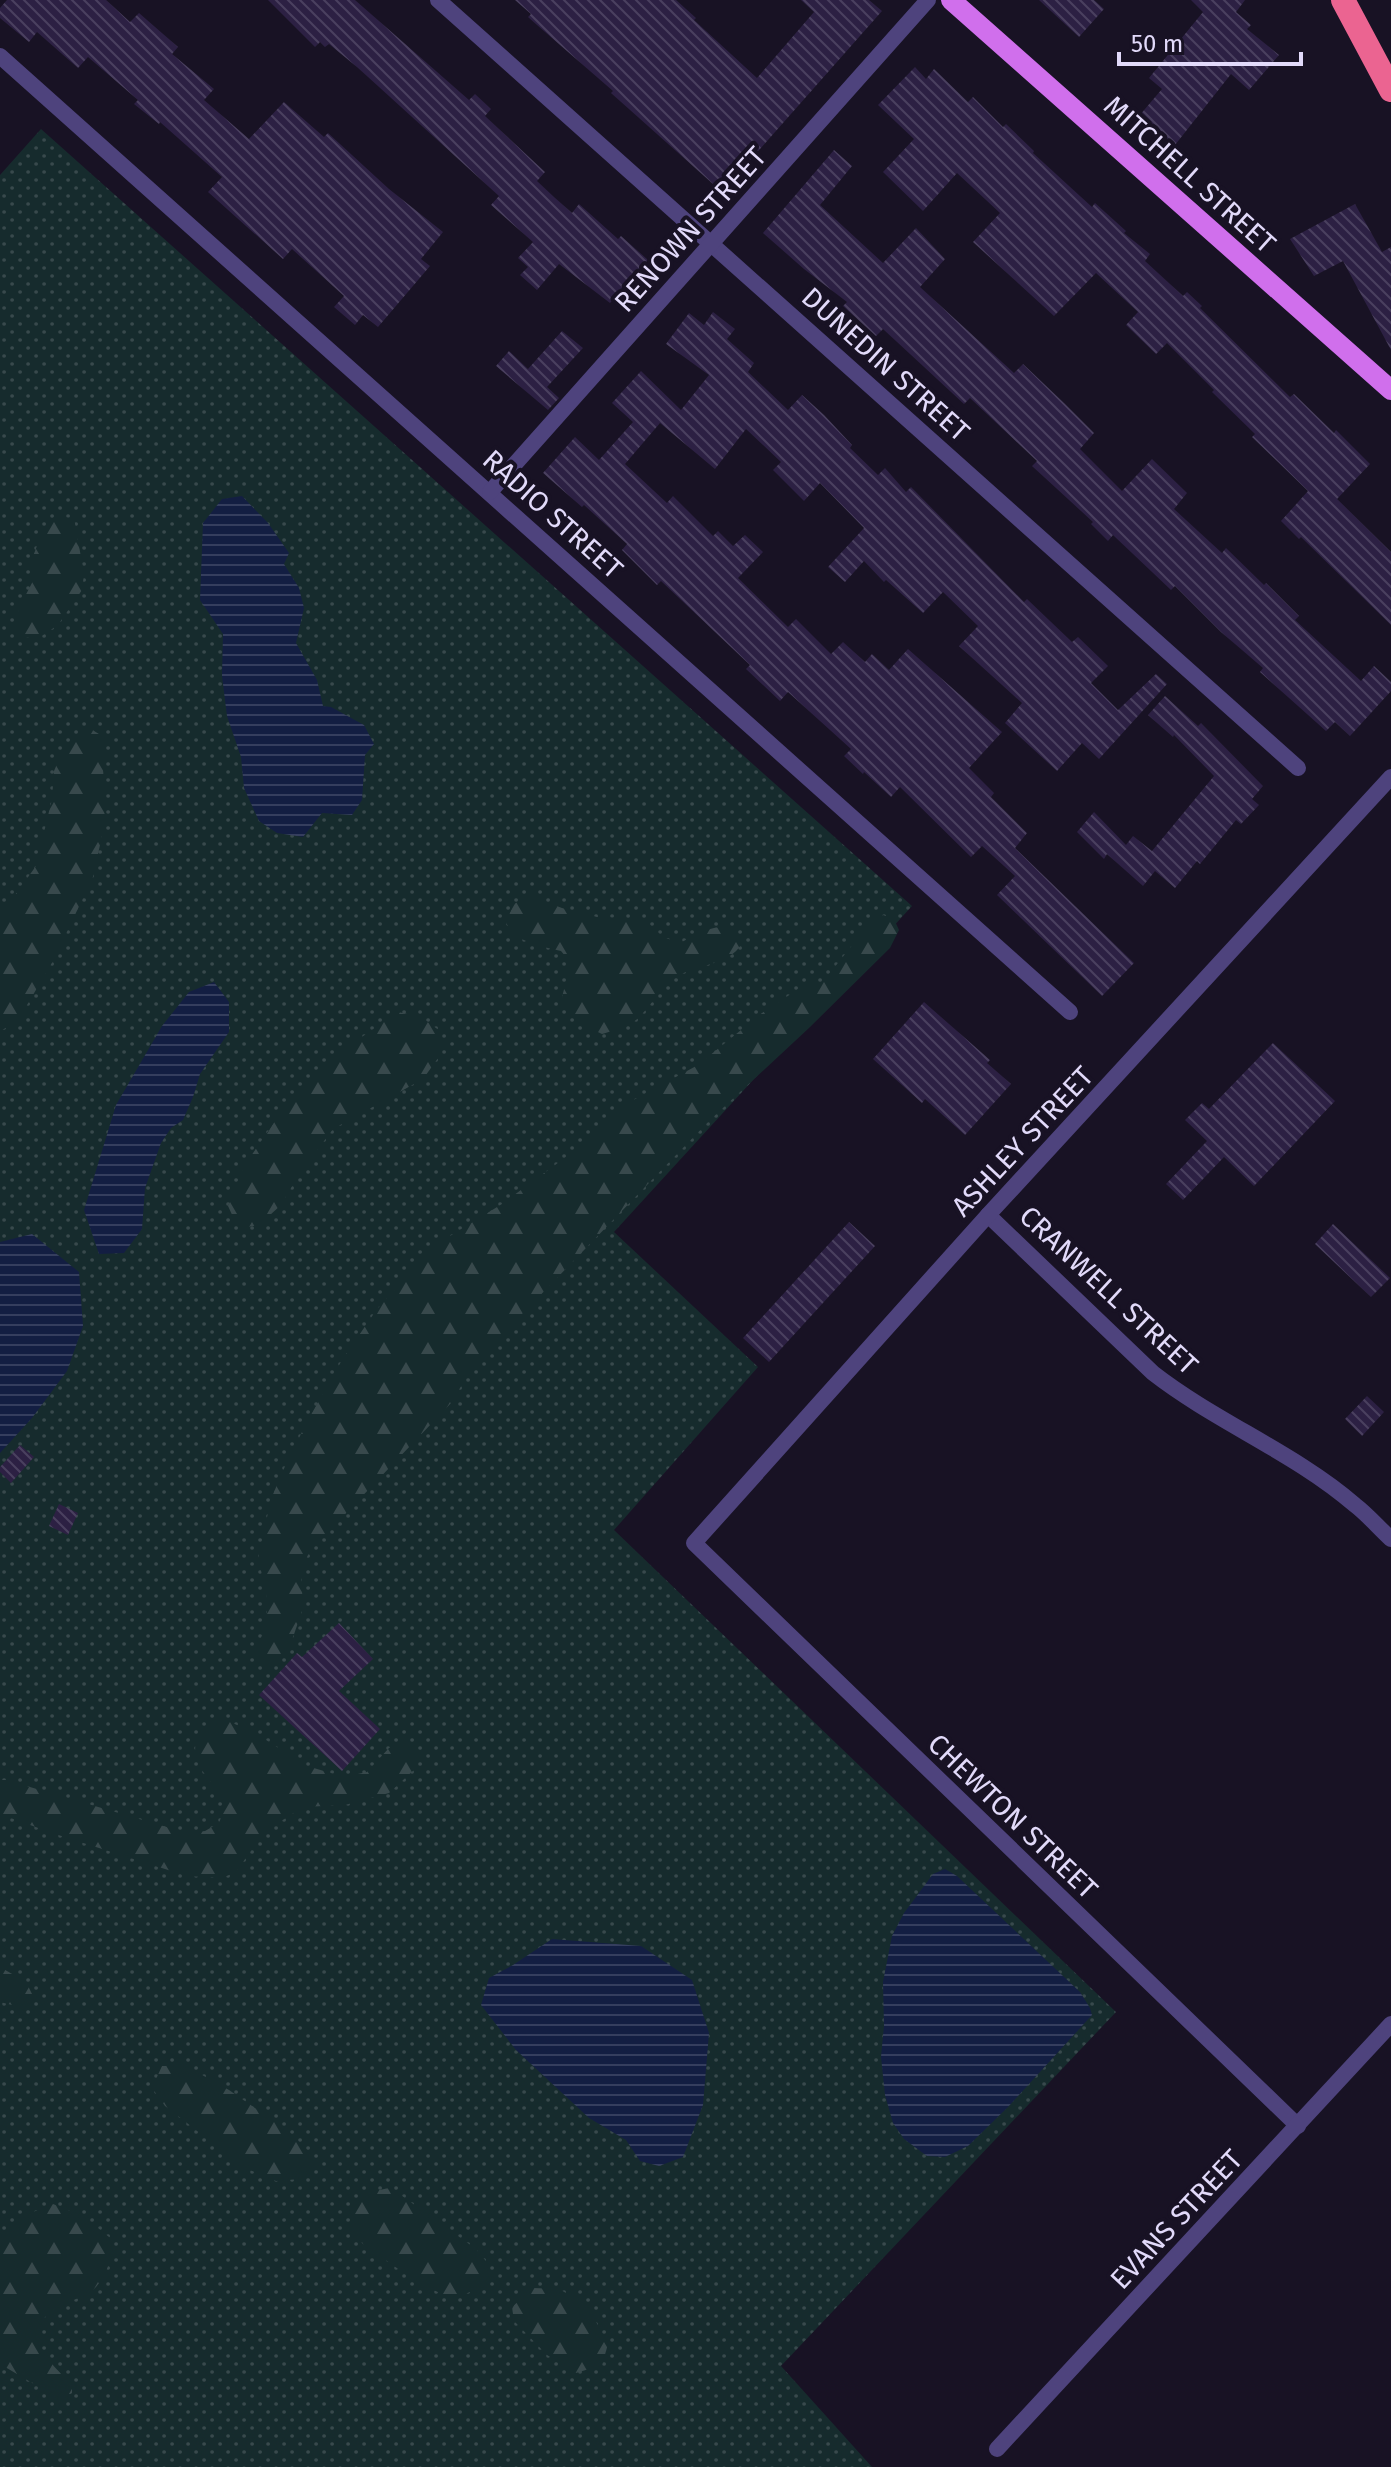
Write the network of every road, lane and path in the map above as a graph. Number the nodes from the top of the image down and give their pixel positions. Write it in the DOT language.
graph roads {
  1 [pos="438,0"];
  2 [pos="928,0"];
  3 [pos="951,0"];
  4 [pos="1343,0"];
  5 [pos="0,56"];
  6 [pos="1391,90"];
  7 [pos="712,243"];
  8 [pos="1391,390"];
  9 [pos="490,492"];
  10 [pos="1298,768"];
  11 [pos="1391,777"];
  12 [pos="1070,1012"];
  13 [pos="988,1215"];
  14 [pos="1391,1539"];
  15 [pos="694,1543"];
  16 [pos="1391,2024"];
  17 [pos="1298,2126"];
  18 [pos="997,2449"];
  1 -- 7 [label="street, DUNEDIN STREET"];
  2 -- 7 [label="street, RENOWN STREET"];
  3 -- 8 [label="main road, MITCHELL STREET"];
  4 -- 6 [label="highway"];
  5 -- 9 [label="street, RADIO STREET"];
  7 -- 9 [label="street, RENOWN STREET"];
  7 -- 10 [label="street, DUNEDIN STREET"];
  9 -- 12 [label="street, RADIO STREET"];
  11 -- 13 [label="street, ASHLEY STREET"];
  13 -- 14 [label="street, CRANWELL STREET"];
  13 -- 15 [label="street, ASHLEY STREET"];
  15 -- 17 [label="street, CHEWTON STREET"];
  16 -- 17 [label="street, EVANS STREET"];
  17 -- 18 [label="street, EVANS STREET"];
}
